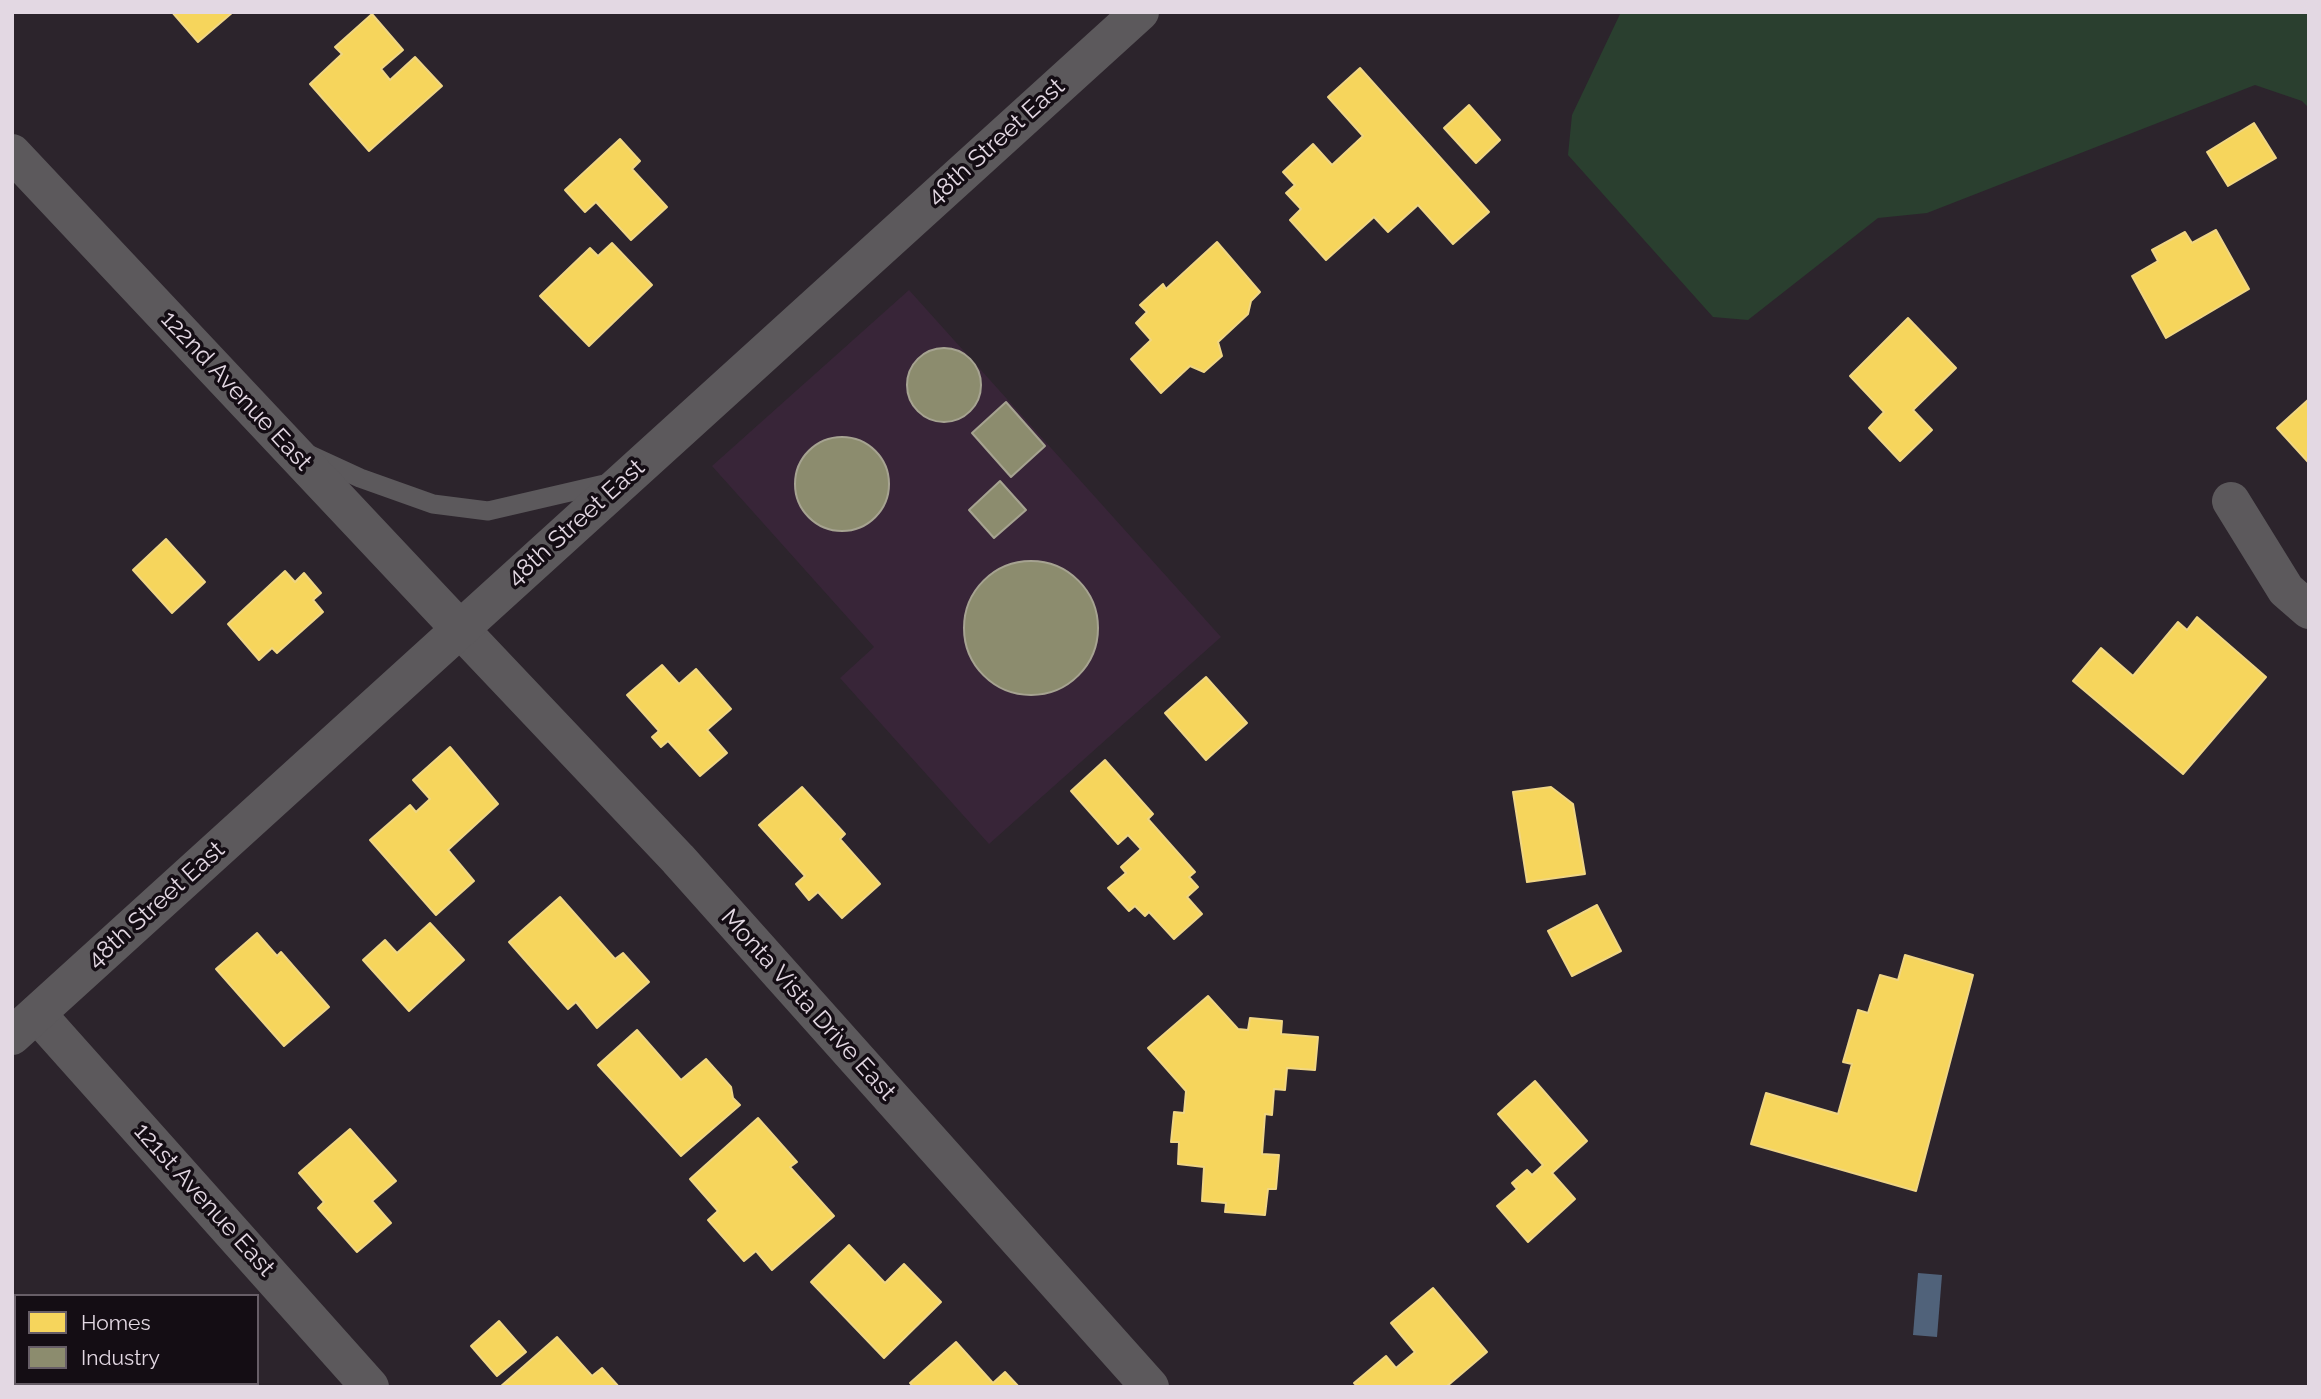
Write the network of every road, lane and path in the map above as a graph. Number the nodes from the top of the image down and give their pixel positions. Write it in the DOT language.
graph roads {
  1 [pos="1140,12"];
  2 [pos="12,153"];
  3 [pos="286,444"];
  4 [pos="624,479"];
  5 [pos="2231,501"];
  6 [pos="2309,610"];
  7 [pos="460,629"];
  8 [pos="24,1025"];
  9 [pos="370,1387"];
  10 [pos="1150,1387"];
  1 -- 4 [label="street, 48th Street East"];
  2 -- 3 [label="street, 122nd Avenue East"];
  3 -- 4 [label="lane"];
  3 -- 7 [label="street, 122nd Avenue East"];
  4 -- 7 [label="street, 48th Street East"];
  5 -- 6 [label="street"];
  7 -- 8 [label="street, 48th Street East"];
  7 -- 10 [label="street, Monta Vista Drive East"];
  8 -- 9 [label="street, 121st Avenue East"];
}
